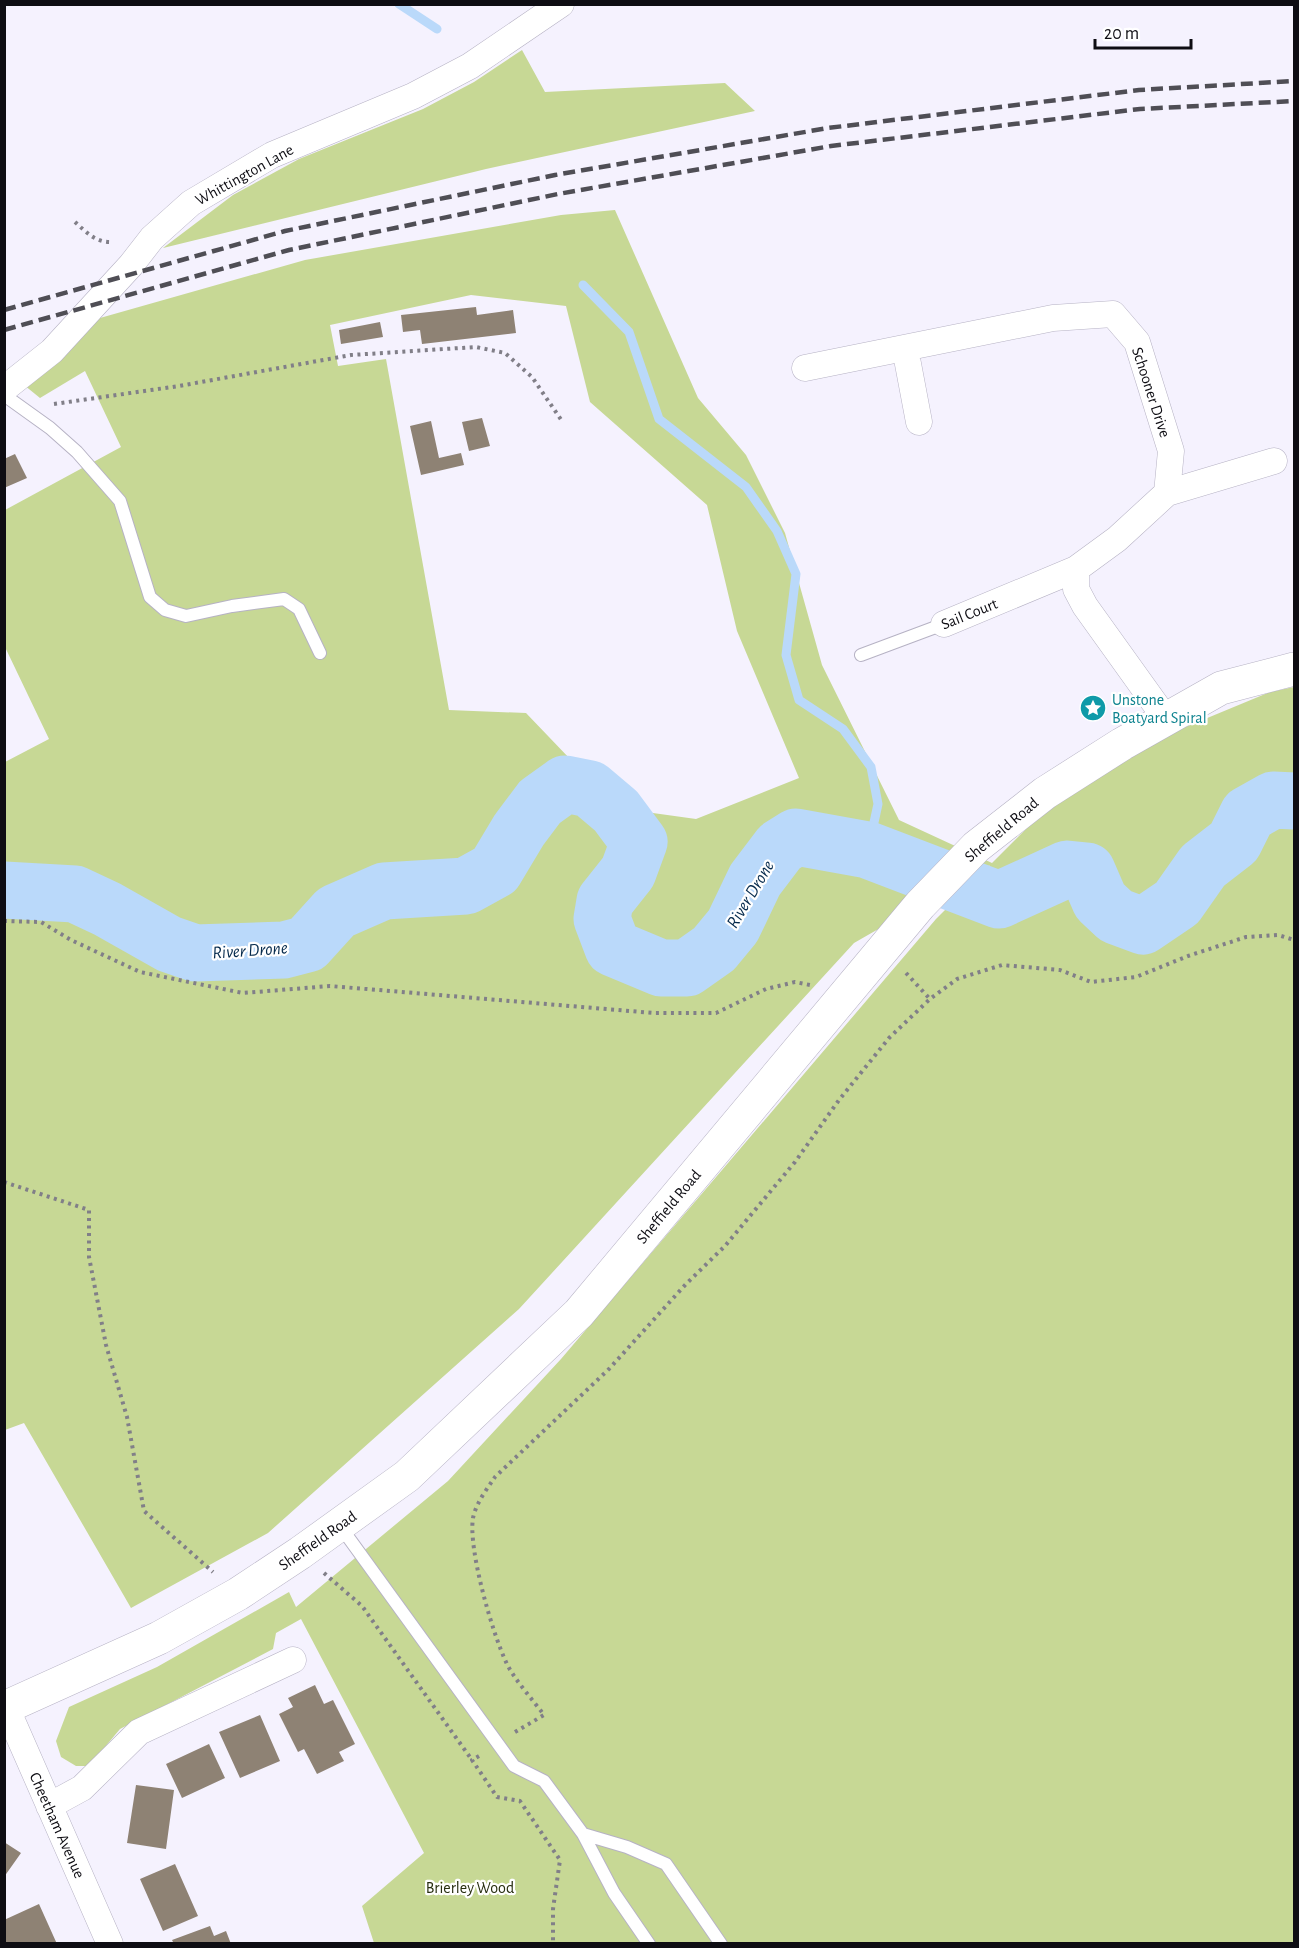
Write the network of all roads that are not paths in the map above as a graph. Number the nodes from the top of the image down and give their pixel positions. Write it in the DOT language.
graph roads {
  1 [pos="561,4"];
  2 [pos="905,348"];
  3 [pos="805,368"];
  4 [pos="8,395"];
  5 [pos="919,422"];
  6 [pos="1275,461"];
  7 [pos="1167,493"];
  8 [pos="1076,569"];
  9 [pos="944,624"];
  10 [pos="321,653"];
  11 [pos="861,656"];
  12 [pos="1294,669"];
  13 [pos="1166,719"];
  14 [pos="340,1525"];
  15 [pos="293,1660"];
  16 [pos="5,1707"];
  17 [pos="49,1806"];
  18 [pos="583,1834"];
  19 [pos="110,1944"];
  20 [pos="649,1944"];
  21 [pos="721,1944"];
  1 -- 4 [label="street, Whittington Lane"];
  2 -- 3 [label="street, Schooner Drive"];
  2 -- 5 [label="street"];
  2 -- 7 [label="street, Schooner Drive"];
  4 -- 10 [label="lane"];
  6 -- 7 [label="street"];
  7 -- 8 [label="street"];
  8 -- 9 [label="street, Sail Court"];
  8 -- 13 [label="street"];
  9 -- 11 [label="lane, Sail Court"];
  12 -- 13 [label="main road, Sheffield Road"];
  13 -- 14 [label="main road, Sheffield Road"];
  14 -- 16 [label="main road, Sheffield Road"];
  14 -- 18 [label="lane"];
  15 -- 17 [label="street"];
  16 -- 17 [label="street, Cheetham Avenue"];
  17 -- 19 [label="street, Cheetham Avenue"];
  18 -- 20 [label="lane"];
  18 -- 21 [label="lane"];
}
